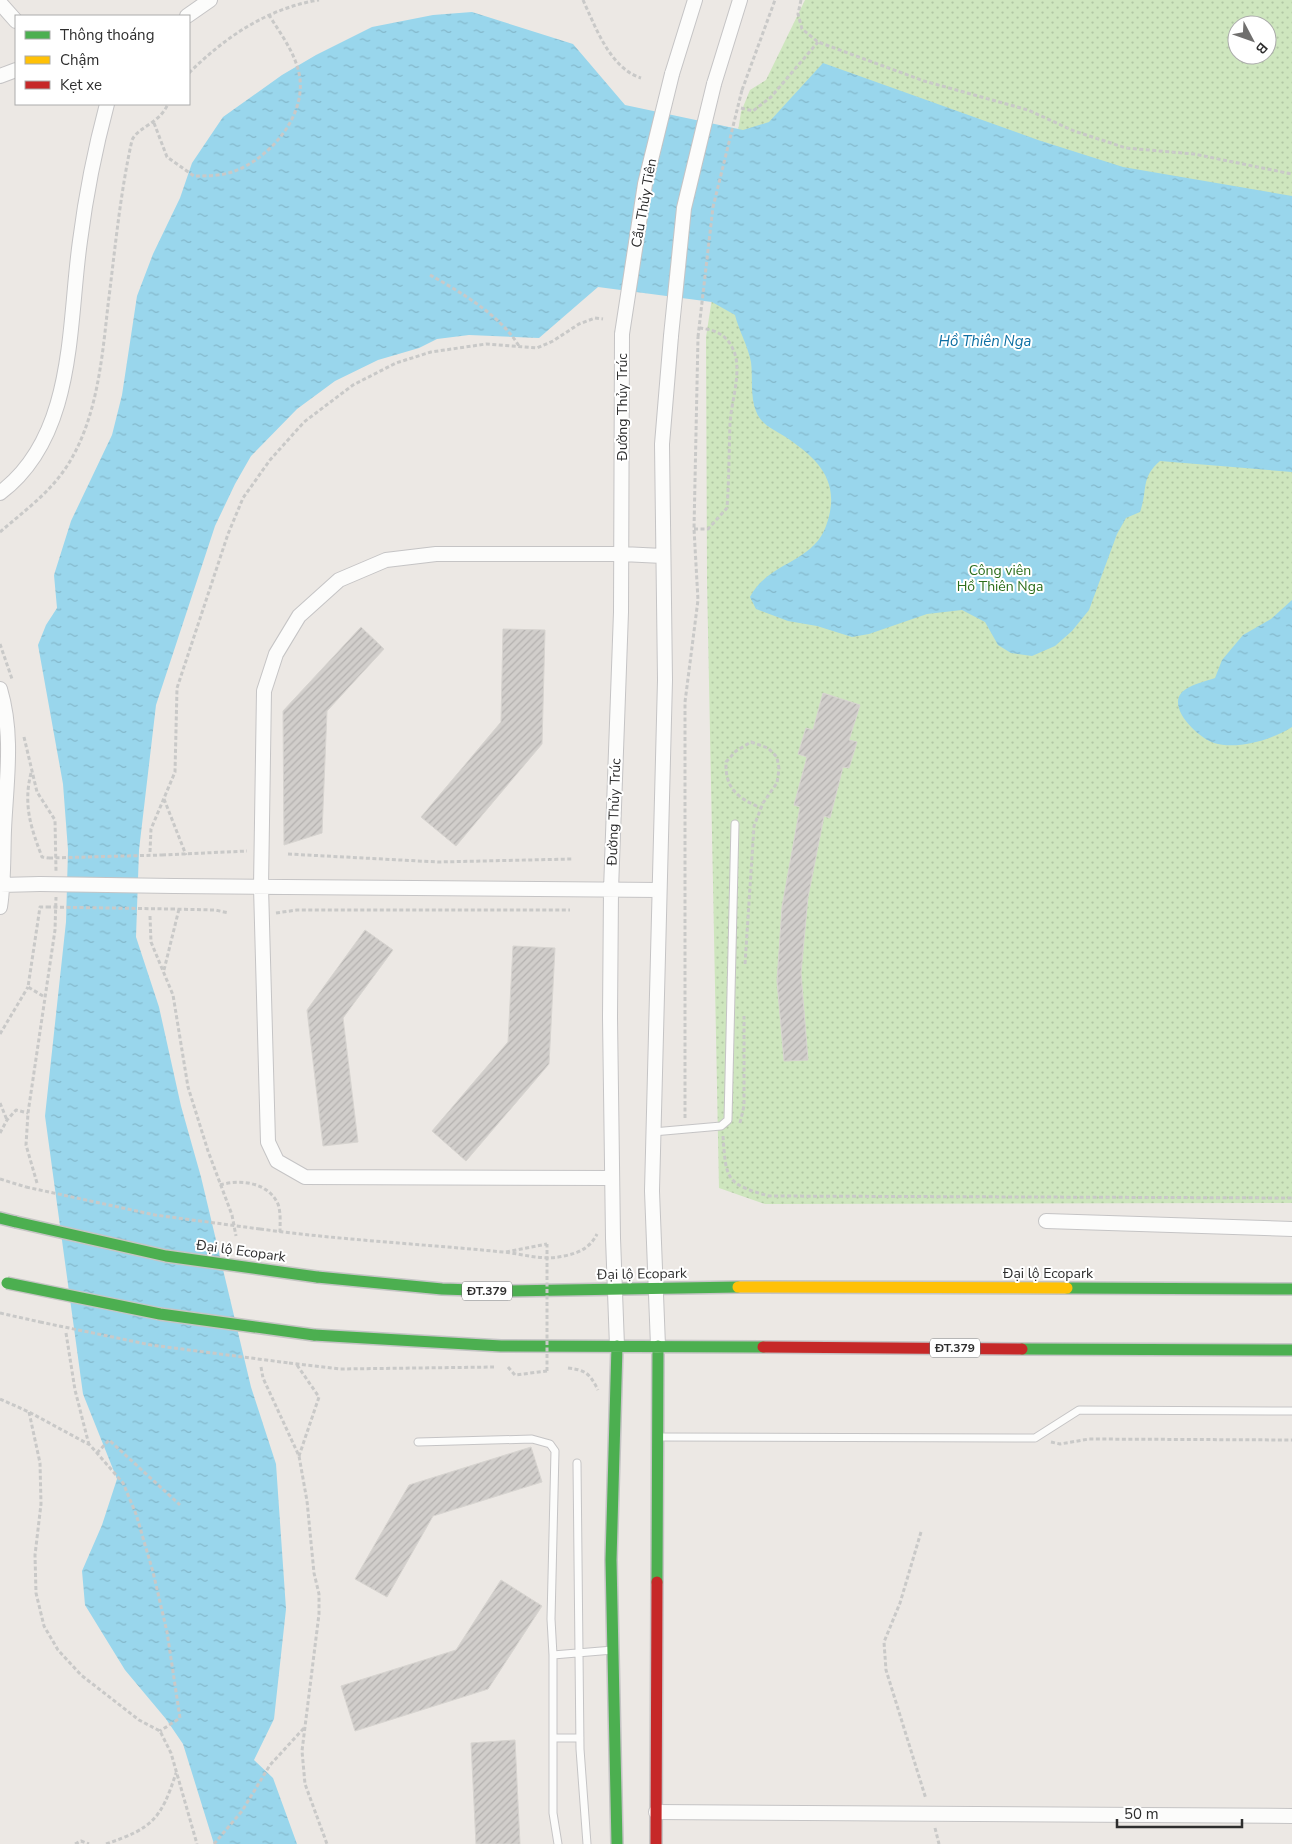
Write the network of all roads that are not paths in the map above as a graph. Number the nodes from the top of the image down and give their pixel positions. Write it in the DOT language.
graph roads {
  1 [pos="210,0"];
  2 [pos="695,0"];
  3 [pos="740,0"];
  4 [pos="0,4"];
  5 [pos="188,15"];
  6 [pos="15,20"];
  7 [pos="15,70"];
  8 [pos="0,76"];
  9 [pos="108,105"];
  10 [pos="622,334"];
  11 [pos="0,493"];
  12 [pos="622,554"];
  13 [pos="663,556"];
  14 [pos="0,689"];
  15 [pos="735,824"];
  16 [pos="2,885"];
  17 [pos="261,888"];
  18 [pos="611,890"];
  19 [pos="659,890"];
  20 [pos="0,907"];
  21 [pos="653,1132"];
  22 [pos="612,1178"];
  23 [pos="0,1218"];
  24 [pos="1046,1221"];
  25 [pos="1292,1229"];
  26 [pos="4,1282"];
  27 [pos="656,1287"];
  28 [pos="1292,1289"];
  29 [pos="615,1290"];
  30 [pos="618,1346"];
  31 [pos="658,1346"];
  32 [pos="1292,1350"];
  33 [pos="1292,1411"];
  34 [pos="657,1437"];
  35 [pos="418,1442"];
  36 [pos="577,1462"];
  37 [pos="613,1650"];
  38 [pos="580,1653"];
  39 [pos="553,1655"];
  40 [pos="553,1738"];
  41 [pos="580,1738"];
  42 [pos="656,1812"];
  43 [pos="1292,1816"];
  44 [pos="558,1844"];
  45 [pos="587,1844"];
  46 [pos="617,1844"];
  47 [pos="656,1844"];
  1 -- 5 [label="street"];
  2 -- 10 [label="street, Cầu Thủy Tiên, bridge"];
  3 -- 13 [label="street, bridge"];
  4 -- 6 [label="street"];
  7 -- 8 [label="street"];
  9 -- 11 [label="street"];
  10 -- 12 [label="street, Đường Thủy Trúc"];
  12 -- 13 [label="street"];
  12 -- 17 [label="street"];
  12 -- 18 [label="street, Đường Thủy Trúc"];
  13 -- 19 [label="street"];
  14 -- 16 [label="street"];
  15 -- 21 [label="lane"];
  16 -- 17 [label="street, bridge"];
  16 -- 20 [label="street"];
  17 -- 18 [label="street"];
  17 -- 22 [label="street"];
  18 -- 19 [label="street"];
  18 -- 22 [label="street, Đường Thủy Trúc"];
  19 -- 21 [label="street"];
  21 -- 27 [label="street"];
  22 -- 29 [label="street, Đường Thủy Trúc"];
  23 -- 29 [label="main road, Đại lộ Ecopark / ĐT.379, bridge"];
  24 -- 25 [label="street"];
  26 -- 30 [label="main road, ĐT.379, bridge"];
  27 -- 28 [label="main road, Đại lộ Ecopark / ĐT.379"];
  27 -- 29 [label="main road, Đại lộ Ecopark / ĐT.379"];
  27 -- 31 [label="street"];
  29 -- 30 [label="street, Đường Thủy Trúc"];
  30 -- 31 [label="main road, ĐT.379"];
  30 -- 37 [label="main road"];
  31 -- 32 [label="main road, ĐT.379"];
  31 -- 34 [label="main road"];
  33 -- 34 [label="lane"];
  34 -- 42 [label="main road"];
  35 -- 39 [label="lane"];
  36 -- 38 [label="lane"];
  37 -- 38 [label="lane"];
  37 -- 46 [label="main road"];
  38 -- 39 [label="lane"];
  38 -- 41 [label="lane"];
  39 -- 40 [label="lane"];
  40 -- 41 [label="lane"];
  40 -- 44 [label="lane"];
  41 -- 45 [label="lane"];
  42 -- 43 [label="street"];
  42 -- 47 [label="main road"];
}
